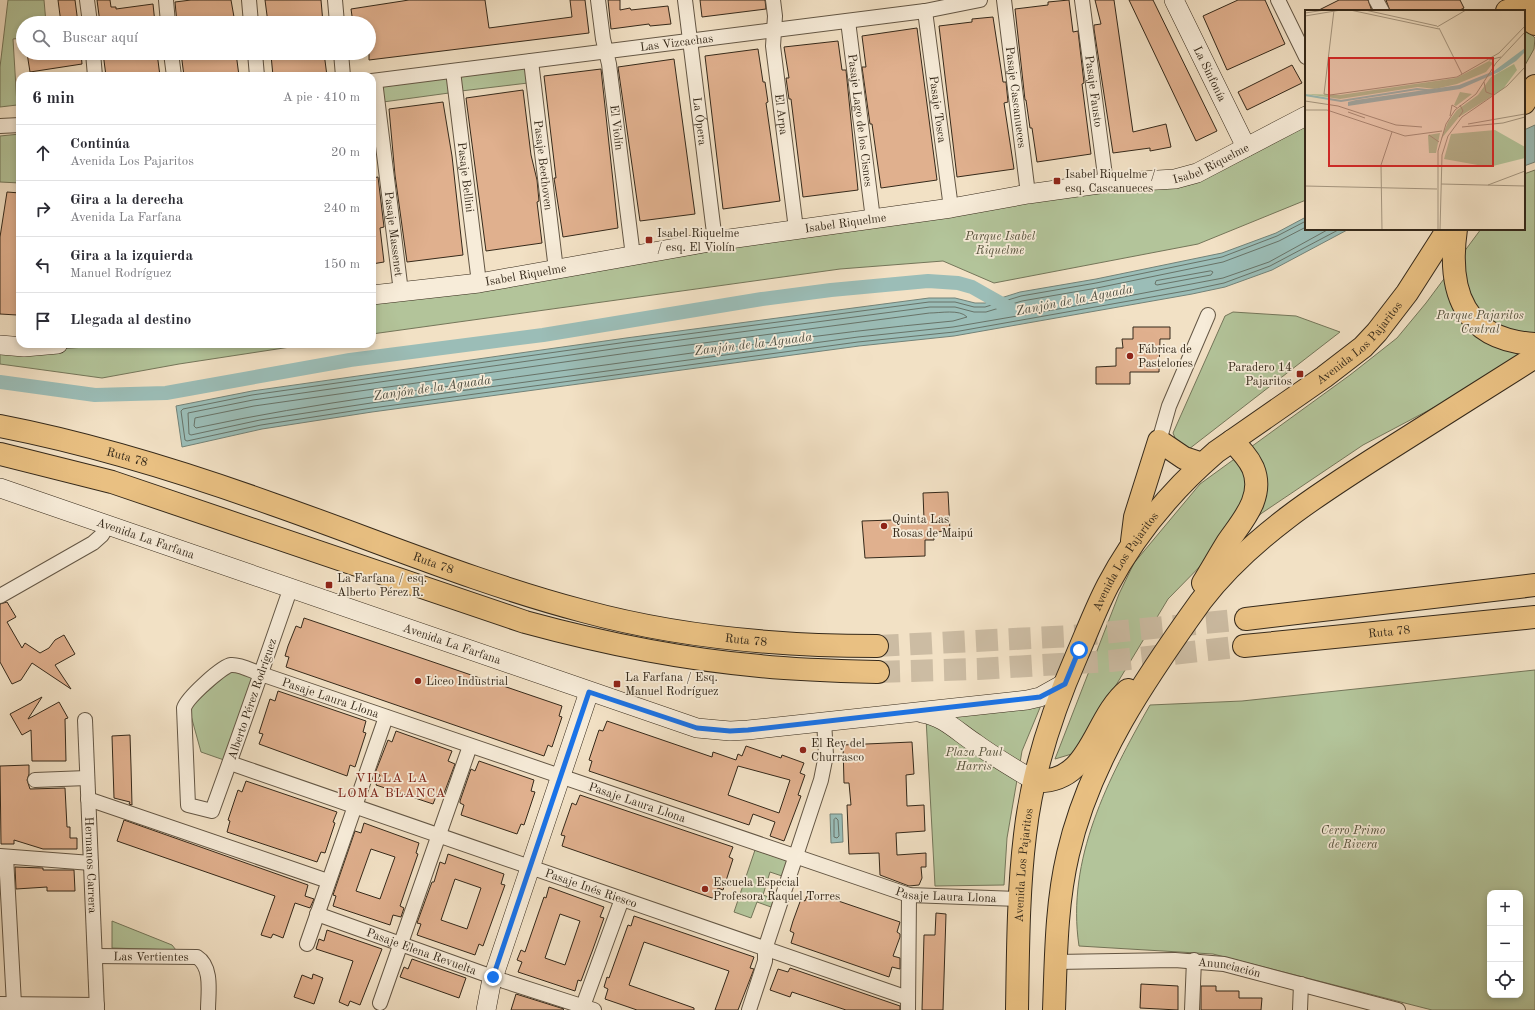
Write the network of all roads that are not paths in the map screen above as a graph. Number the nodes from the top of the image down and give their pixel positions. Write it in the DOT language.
graph roads {
  1 [pos="88,0"];
  2 [pos="166,0"];
  3 [pos="249,0"];
  4 [pos="335,0"];
  5 [pos="598,0"];
  6 [pos="685,0"];
  7 [pos="773,0"];
  8 [pos="980,0"];
  9 [pos="1004,0"];
  10 [pos="1082,0"];
  11 [pos="1174,0"];
  12 [pos="1278,0"];
  13 [pos="1376,0"];
  14 [pos="1520,0"];
  15 [pos="1535,2"];
  16 [pos="1381,10"];
  17 [pos="1507,10"];
  18 [pos="1509,10"];
  19 [pos="926,11"];
  20 [pos="89,16"];
  21 [pos="167,16"];
  22 [pos="251,16"];
  23 [pos="336,16"];
  24 [pos="1525,18"];
  25 [pos="848,21"];
  26 [pos="1535,24"];
  27 [pos="774,30"];
  28 [pos="690,40"];
  29 [pos="606,51"];
  30 [pos="1305,55"];
  31 [pos="94,60"];
  32 [pos="172,60"];
  33 [pos="256,60"];
  34 [pos="342,60"];
  35 [pos="531,61"];
  36 [pos="453,71"];
  37 [pos="95,72"];
  38 [pos="173,72"];
  39 [pos="257,72"];
  40 [pos="343,72"];
  41 [pos="376,81"];
  42 [pos="1535,86"];
  43 [pos="376,97"];
  44 [pos="1525,101"];
  45 [pos="1305,117"];
  46 [pos="16,125"];
  47 [pos="0,126"];
  48 [pos="1246,148"];
  49 [pos="1106,183"];
  50 [pos="1028,194"];
  51 [pos="951,208"];
  52 [pos="873,219"];
  53 [pos="796,229"];
  54 [pos="1447,230"];
  55 [pos="1456,230"];
  56 [pos="715,241"];
  57 [pos="633,256"];
  58 [pos="556,270"];
  59 [pos="479,284"];
  60 [pos="401,292"];
  61 [pos="376,295"];
  62 [pos="1208,315"];
  63 [pos="0,344"];
  64 [pos="1535,344"];
  65 [pos="16,346"];
  66 [pos="1535,357"];
  67 [pos="0,426"];
  68 [pos="1159,440"];
  69 [pos="1232,440"];
  70 [pos="0,454"];
  71 [pos="1202,464"];
  72 [pos="0,488"];
  73 [pos="108,525"];
  74 [pos="1131,547"];
  75 [pos="1535,585"];
  76 [pos="291,587"];
  77 [pos="0,596"];
  78 [pos="1535,618"];
  79 [pos="1246,619"];
  80 [pos="1182,628"];
  81 [pos="877,646"];
  82 [pos="1244,646"];
  83 [pos="878,672"];
  84 [pos="261,674"];
  85 [pos="1148,678"];
  86 [pos="1065,684"];
  87 [pos="589,692"];
  88 [pos="915,712"];
  89 [pos="386,717"];
  90 [pos="85,720"];
  91 [pos="824,720"];
  92 [pos="470,746"];
  93 [pos="230,763"];
  94 [pos="560,777"];
  95 [pos="87,778"];
  96 [pos="35,780"];
  97 [pos="1035,781"];
  98 [pos="88,799"];
  99 [pos="354,806"];
  100 [pos="212,812"];
  101 [pos="438,836"];
  102 [pos="3,856"];
  103 [pos="796,857"];
  104 [pos="91,863"];
  105 [pos="530,866"];
  106 [pos="328,881"];
  107 [pos="909,895"];
  108 [pos="622,899"];
  109 [pos="1020,899"];
  110 [pos="317,914"];
  111 [pos="5,917"];
  112 [pos="306,944"];
  113 [pos="401,944"];
  114 [pos="765,949"];
  115 [pos="95,956"];
  116 [pos="1194,960"];
  117 [pos="1056,962"];
  118 [pos="493,977"];
  119 [pos="1301,984"];
  120 [pos="0,1004"];
  121 [pos="14,1004"];
  122 [pos="380,1004"];
  123 [pos="908,1004"];
  124 [pos="97,1008"];
  125 [pos="589,1008"];
  126 [pos="208,1010"];
  127 [pos="486,1010"];
  128 [pos="749,1010"];
  129 [pos="1017,1010"];
  130 [pos="1054,1010"];
  131 [pos="1192,1010"];
  132 [pos="1300,1010"];
  133 [pos="1398,1010"];
  1 -- 20 [label="street"];
  2 -- 21 [label="street"];
  3 -- 22 [label="street"];
  4 -- 23 [label="street"];
  5 -- 29 [label="street, El Violín"];
  6 -- 28 [label="street, La Ópera"];
  7 -- 27 [label="street, El Arpa"];
  8 -- 19 [label="street, Las Vizcachas"];
  9 -- 50 [label="street, Pasaje Cascanueces"];
  10 -- 49 [label="street, Pasaje Fausto"];
  11 -- 48 [label="street, La Sinfonía"];
  12 -- 30 [label="street"];
  13 -- 16 [label="street"];
  14 -- 17 [label="street"];
  15 -- 18 [label="main road"];
  19 -- 25 [label="street, Las Vizcachas"];
  19 -- 51 [label="street, Pasaje Tosca"];
  24 -- 26 [label="main road"];
  25 -- 27 [label="street, Las Vizcachas"];
  25 -- 52 [label="street, Pasaje Lago de los Cisnes"];
  27 -- 28 [label="street, Las Vizcachas"];
  27 -- 53 [label="street, El Arpa"];
  28 -- 29 [label="street, Las Vizcachas"];
  28 -- 56 [label="street, La Ópera"];
  29 -- 35 [label="street, Las Vizcachas"];
  29 -- 57 [label="street, El Violín"];
  31 -- 37 [label="street"];
  32 -- 38 [label="street"];
  33 -- 39 [label="street"];
  34 -- 40 [label="street"];
  35 -- 36 [label="street, Las Vizcachas"];
  35 -- 58 [label="street, Pasaje Beethoven"];
  36 -- 41 [label="street, Las Vizcachas"];
  36 -- 59 [label="street, Pasaje Bellini"];
  42 -- 44 [label="main road"];
  43 -- 60 [label="street, Pasaje Massenet"];
  45 -- 48 [label="street, Isabel Riquelme"];
  46 -- 47 [label="street"];
  48 -- 49 [label="street, Isabel Riquelme"];
  49 -- 50 [label="street, Isabel Riquelme"];
  50 -- 51 [label="street, Isabel Riquelme"];
  51 -- 52 [label="street, Isabel Riquelme"];
  52 -- 53 [label="street, Isabel Riquelme"];
  53 -- 56 [label="street, Isabel Riquelme"];
  54 -- 69 [label="main road, Avenida Los Pajaritos"];
  55 -- 64 [label="main road"];
  56 -- 57 [label="street, Isabel Riquelme"];
  57 -- 58 [label="street, Isabel Riquelme"];
  58 -- 59 [label="street, Isabel Riquelme"];
  59 -- 60 [label="street, Isabel Riquelme"];
  60 -- 61 [label="street, Isabel Riquelme"];
  62 -- 68 [label="street"];
  63 -- 65 [label="street"];
  66 -- 80 [label="main road"];
  67 -- 81 [label="main road, Ruta 78"];
  68 -- 71 [label="main road"];
  68 -- 74 [label="main road"];
  69 -- 71 [label="main road, Avenida Los Pajaritos"];
  69 -- 80 [label="main road"];
  70 -- 83 [label="main road, Ruta 78"];
  71 -- 74 [label="main road, Avenida Los Pajaritos"];
  72 -- 73 [label="street, Avenida La Farfana"];
  73 -- 76 [label="street, Avenida La Farfana"];
  73 -- 77 [label="street"];
  74 -- 86 [label="main road, Avenida Los Pajaritos"];
  75 -- 79 [label="main road"];
  76 -- 84 [label="street, Alberto Pérez Rodríguez"];
  76 -- 87 [label="street, Avenida La Farfana"];
  78 -- 82 [label="main road, Ruta 78"];
  80 -- 85 [label="main road"];
  84 -- 89 [label="street, Pasaje Laura Llona"];
  84 -- 93 [label="street, Alberto Pérez Rodríguez"];
  84 -- 100 [label="street, Pasaje Laura Llona"];
  85 -- 97 [label="main road"];
  85 -- 117 [label="main road"];
  86 -- 88 [label="street, Avenida La Farfana"];
  86 -- 97 [label="main road, Avenida Los Pajaritos"];
  87 -- 91 [label="street, Avenida La Farfana"];
  87 -- 94 [label="street"];
  88 -- 91 [label="street, Avenida La Farfana"];
  88 -- 97 [label="street, Avenida La Farfana"];
  89 -- 92 [label="street, Pasaje Laura Llona"];
  89 -- 99 [label="street"];
  90 -- 95 [label="street, Hermanos Carrera"];
  91 -- 103 [label="street"];
  92 -- 94 [label="street, Pasaje Laura Llona"];
  92 -- 101 [label="street"];
  93 -- 99 [label="street, Pasaje Inés Riesco"];
  93 -- 100 [label="street, Alberto Pérez Rodríguez"];
  94 -- 103 [label="street, Pasaje Laura Llona"];
  94 -- 105 [label="street"];
  95 -- 96 [label="street"];
  95 -- 98 [label="street, Hermanos Carrera"];
  97 -- 109 [label="main road, Avenida Los Pajaritos"];
  98 -- 104 [label="street, Hermanos Carrera"];
  98 -- 106 [label="street"];
  99 -- 101 [label="street, Pasaje Inés Riesco"];
  99 -- 106 [label="street"];
  101 -- 105 [label="street, Pasaje Inés Riesco"];
  101 -- 113 [label="street"];
  102 -- 104 [label="street"];
  102 -- 111 [label="street"];
  103 -- 107 [label="street, Pasaje Laura Llona"];
  103 -- 114 [label="street"];
  104 -- 115 [label="street, Hermanos Carrera"];
  105 -- 108 [label="street, Pasaje Inés Riesco"];
  105 -- 118 [label="street"];
  106 -- 110 [label="street"];
  107 -- 109 [label="street, Pasaje Laura Llona"];
  107 -- 123 [label="street"];
  108 -- 114 [label="street, Pasaje Inés Riesco"];
  108 -- 125 [label="street"];
  109 -- 129 [label="main road, Avenida Los Pajaritos"];
  110 -- 112 [label="street"];
  110 -- 113 [label="street, Pasaje Elena Revuelta"];
  111 -- 121 [label="street"];
  113 -- 118 [label="street, Pasaje Elena Revuelta"];
  113 -- 122 [label="street"];
  114 -- 123 [label="street, Pasaje Inés Riesco"];
  114 -- 128 [label="street"];
  115 -- 124 [label="street, Hermanos Carrera"];
  115 -- 126 [label="street, Las Vertientes"];
  116 -- 117 [label="street, Anunciación"];
  116 -- 119 [label="street, Anunciación"];
  116 -- 131 [label="street"];
  117 -- 130 [label="main road"];
  118 -- 125 [label="street, Pasaje Elena Revuelta"];
  118 -- 127 [label="street"];
  119 -- 132 [label="street"];
  119 -- 133 [label="street, Anunciación"];
  120 -- 121 [label="street"];
  121 -- 124 [label="street"];
}
